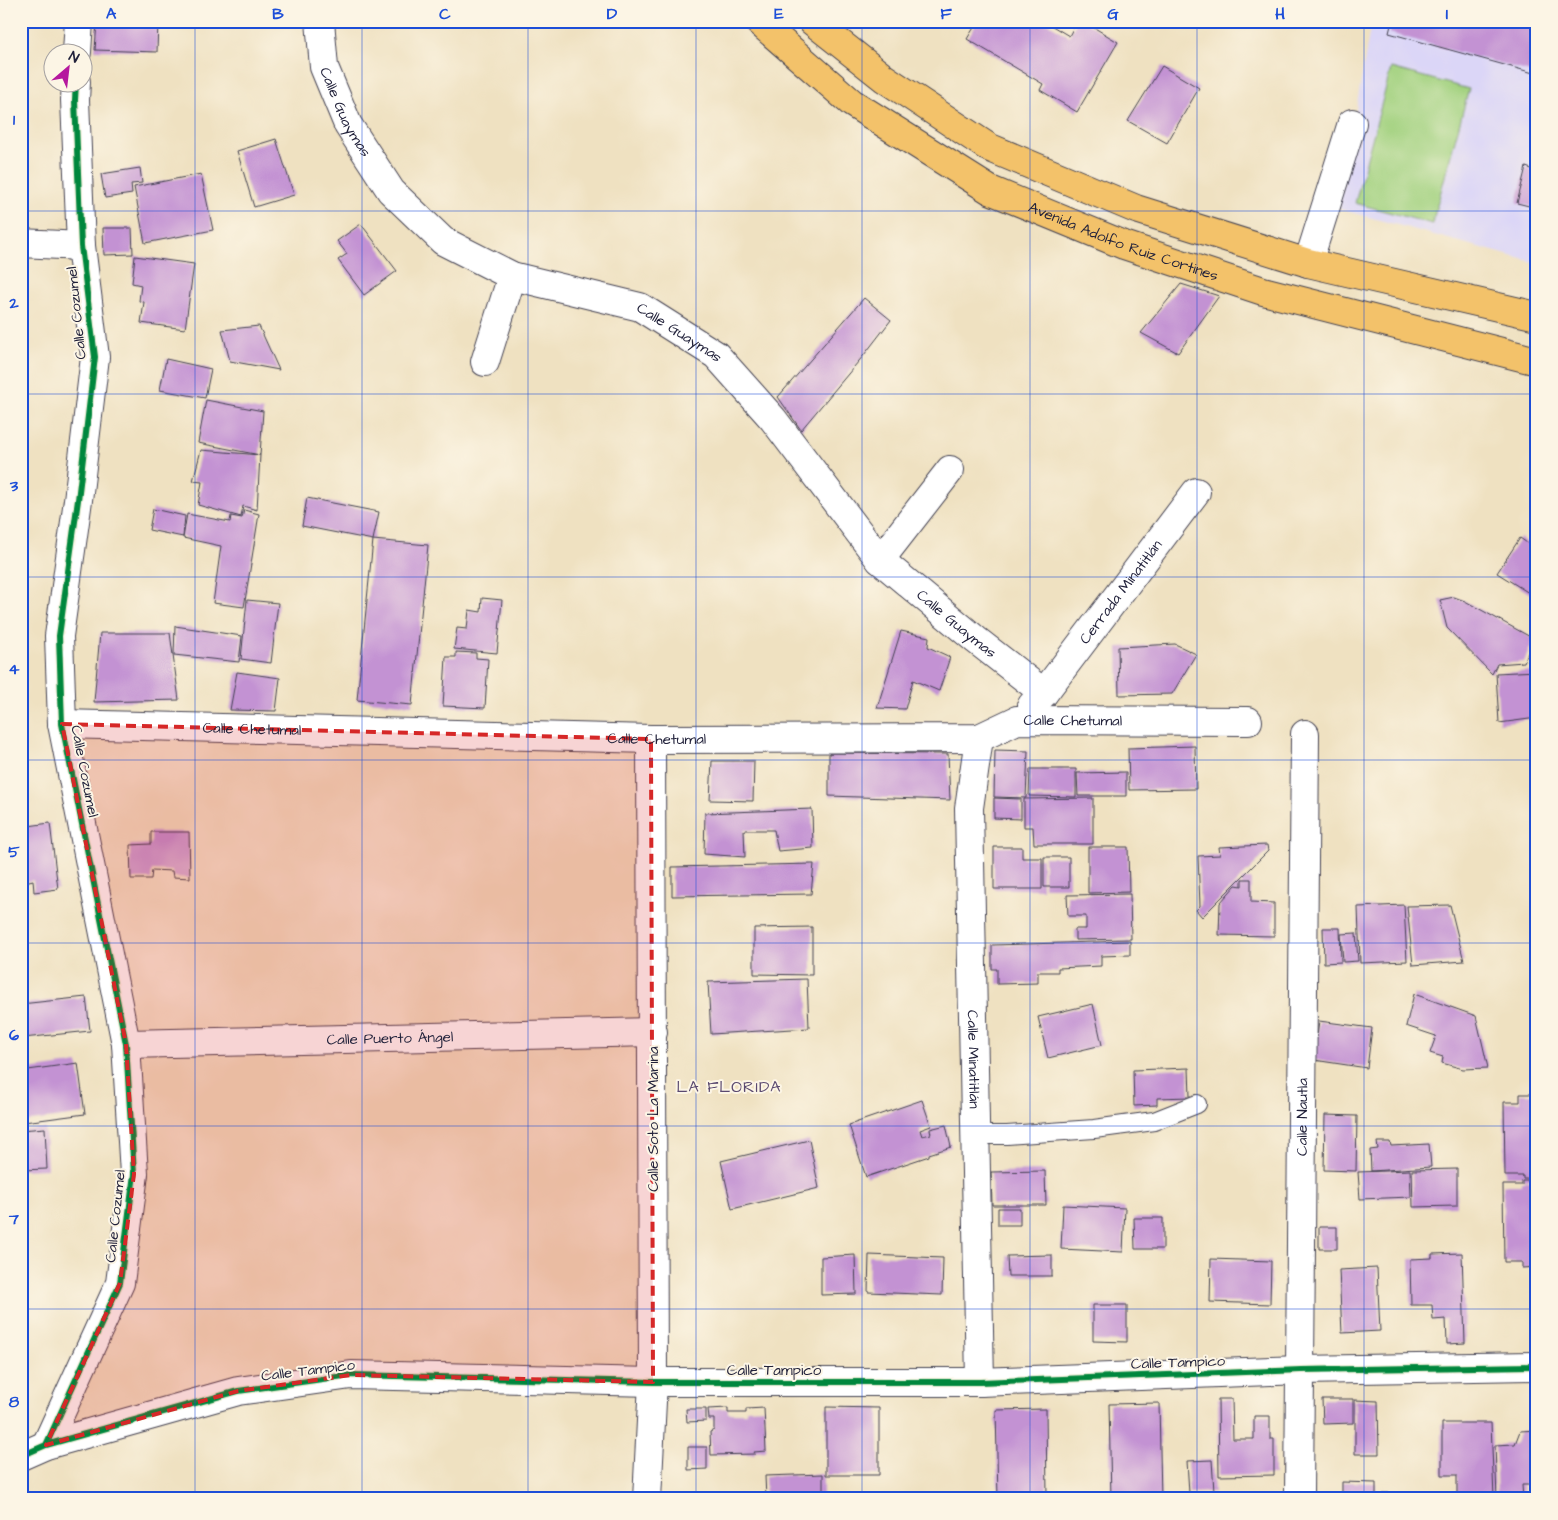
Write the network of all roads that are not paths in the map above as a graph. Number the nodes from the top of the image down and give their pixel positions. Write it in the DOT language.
graph roads {
  1 [pos="79,21"];
  2 [pos="320,21"];
  3 [pos="758,21"];
  4 [pos="812,21"];
  5 [pos="78,42"];
  6 [pos="75,92"];
  7 [pos="1352,122"];
  8 [pos="21,243"];
  9 [pos="81,246"];
  10 [pos="1308,263"];
  11 [pos="512,276"];
  12 [pos="1537,316"];
  13 [pos="1537,361"];
  14 [pos="485,362"];
  15 [pos="950,470"];
  16 [pos="1196,492"];
  17 [pos="880,560"];
  18 [pos="1044,693"];
  19 [pos="1017,720"];
  20 [pos="1248,721"];
  21 [pos="62,724"];
  22 [pos="1305,734"];
  23 [pos="979,738"];
  24 [pos="651,739"];
  25 [pos="653,1032"];
  26 [pos="126,1044"];
  27 [pos="1197,1104"];
  28 [pos="975,1135"];
  29 [pos="1537,1366"];
  30 [pos="1301,1370"];
  31 [pos="653,1382"];
  32 [pos="980,1382"];
  33 [pos="46,1445"];
  34 [pos="21,1456"];
  35 [pos="647,1499"];
  36 [pos="1299,1499"];
  1 -- 5 [label="street"];
  2 -- 11 [label="street, Calle Guaymas"];
  3 -- 13 [label="main road, Avenida Adolfo Ruiz Cortines"];
  4 -- 10 [label="main road"];
  6 -- 9 [label="street, Calle Cozumel"];
  7 -- 10 [label="street"];
  8 -- 9 [label="street"];
  9 -- 21 [label="street, Calle Cozumel"];
  10 -- 12 [label="main road"];
  11 -- 14 [label="street"];
  11 -- 17 [label="street, Calle Guaymas"];
  15 -- 17 [label="street"];
  16 -- 18 [label="street, Cerrada Minatitlán"];
  17 -- 18 [label="street, Calle Guaymas"];
  18 -- 19 [label="street"];
  19 -- 20 [label="street, Calle Chetumal"];
  19 -- 23 [label="street, Calle Chetumal"];
  21 -- 24 [label="street, Calle Chetumal"];
  21 -- 26 [label="street, Calle Cozumel"];
  22 -- 30 [label="street, Calle Nautla"];
  23 -- 24 [label="street, Calle Chetumal"];
  23 -- 28 [label="street, Calle Minatitlán"];
  24 -- 25 [label="street, Calle Soto La Marina"];
  25 -- 26 [label="street, Calle Puerto Ángel"];
  25 -- 31 [label="street, Calle Soto La Marina"];
  26 -- 33 [label="street, Calle Cozumel"];
  27 -- 28 [label="lane"];
  28 -- 32 [label="street, Calle Minatitlán"];
  29 -- 30 [label="street, Calle Tampico"];
  30 -- 32 [label="street, Calle Tampico"];
  30 -- 36 [label="street, Calle Nautla"];
  31 -- 32 [label="street, Calle Tampico"];
  31 -- 33 [label="street, Calle Tampico"];
  31 -- 35 [label="street, Calle Soto La Marina"];
  33 -- 34 [label="street, Calle Tampico"];
}
